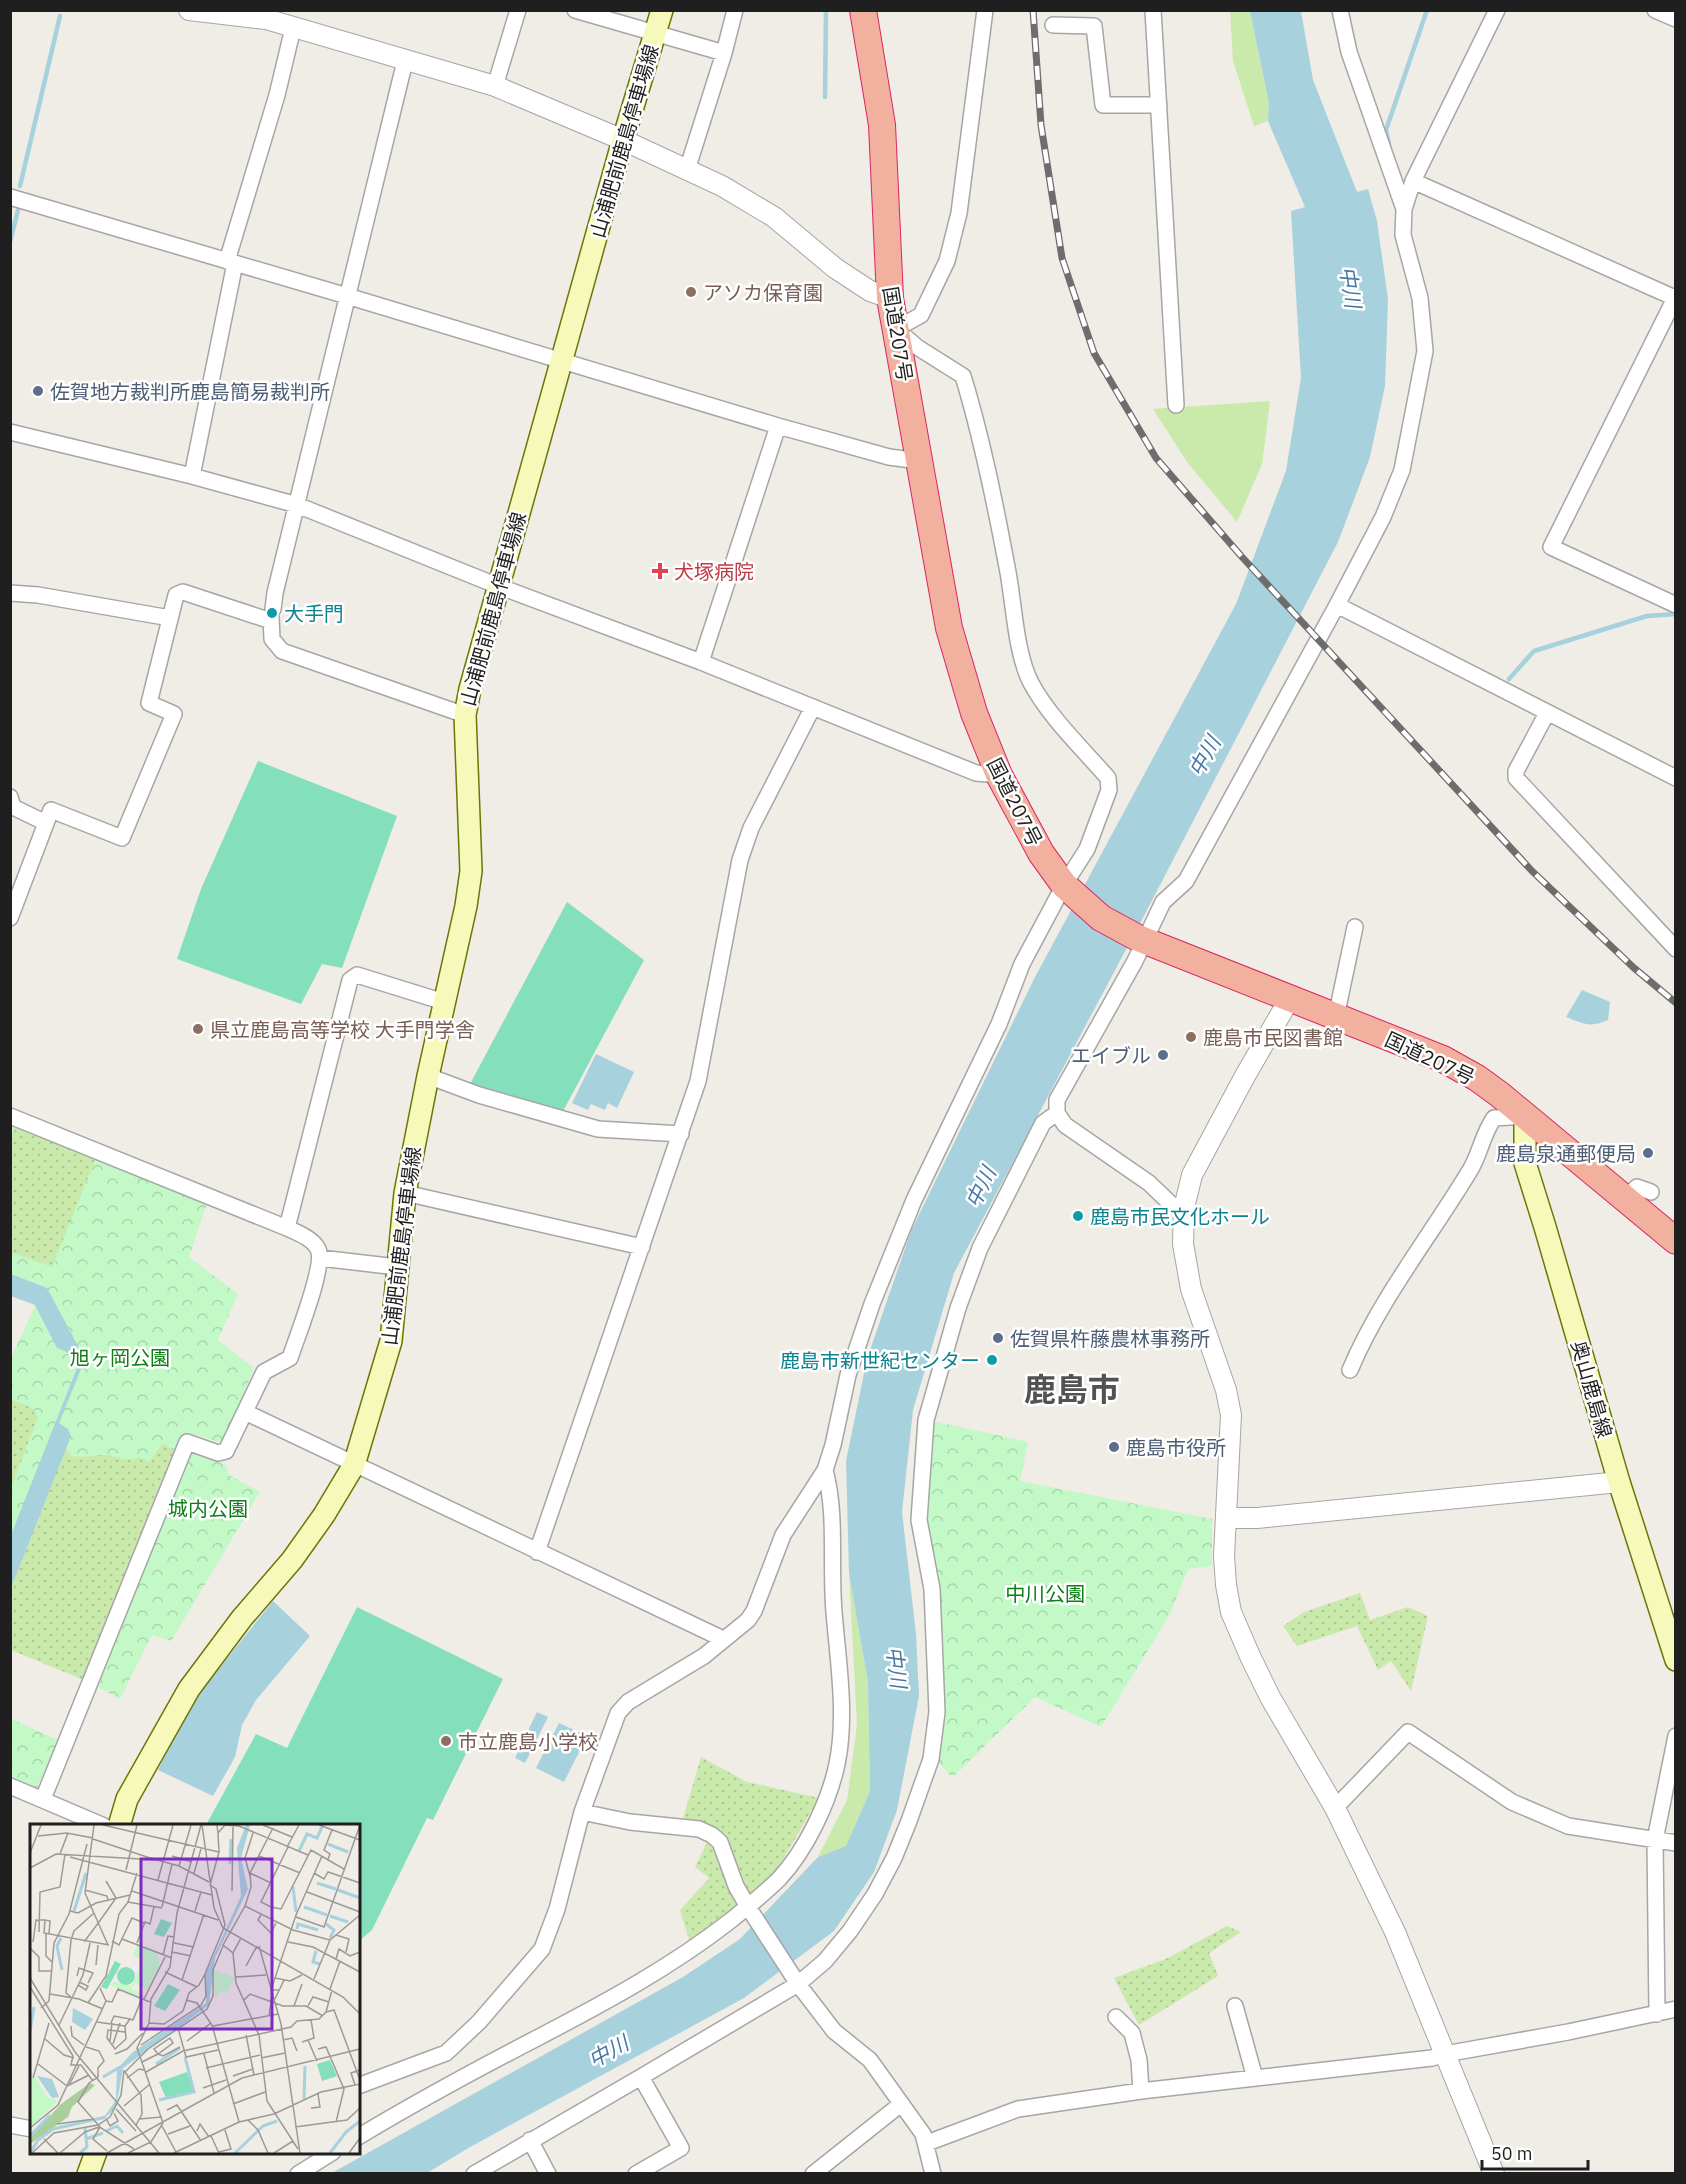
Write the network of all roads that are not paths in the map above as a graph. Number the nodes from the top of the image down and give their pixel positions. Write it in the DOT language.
graph roads {
  1 [pos="518,10"];
  2 [pos="575,10"];
  3 [pos="662,10"];
  4 [pos="735,10"];
  5 [pos="863,10"];
  6 [pos="985,10"];
  7 [pos="1153,10"];
  8 [pos="1340,10"];
  9 [pos="1497,10"];
  10 [pos="1655,10"];
  11 [pos="198,11"];
  12 [pos="296,19"];
  13 [pos="1676,19"];
  14 [pos="1053,25"];
  15 [pos="655,34"];
  16 [pos="724,53"];
  17 [pos="405,61"];
  18 [pos="495,86"];
  19 [pos="1153,105"];
  20 [pos="623,141"];
  21 [pos="687,170"];
  22 [pos="1413,180"];
  23 [pos="10,197"];
  24 [pos="1404,210"];
  25 [pos="231,262"];
  26 [pos="346,296"];
  27 [pos="1675,297"];
  28 [pos="890,298"];
  29 [pos="896,329"];
  30 [pos="562,362"];
  31 [pos="1176,405"];
  32 [pos="778,426"];
  33 [pos="10,432"];
  34 [pos="919,461"];
  35 [pos="192,476"];
  36 [pos="297,505"];
  37 [pos="498,586"];
  38 [pos="10,593"];
  39 [pos="1336,605"];
  40 [pos="1676,605"];
  41 [pos="272,616"];
  42 [pos="170,618"];
  43 [pos="701,662"];
  44 [pos="813,707"];
  45 [pos="1547,713"];
  46 [pos="465,715"];
  47 [pos="999,775"];
  48 [pos="1676,778"];
  49 [pos="10,797"];
  50 [pos="46,823"];
  51 [pos="1067,888"];
  52 [pos="10,918"];
  53 [pos="1354,927"];
  54 [pos="1141,940"];
  55 [pos="1676,949"];
  56 [pos="1290,998"];
  57 [pos="444,1002"];
  58 [pos="1336,1017"];
  59 [pos="428,1076"];
  60 [pos="1057,1113"];
  61 [pos="10,1116"];
  62 [pos="1525,1116"];
  63 [pos="681,1134"];
  64 [pos="1651,1192"];
  65 [pos="405,1193"];
  66 [pos="1624,1199"];
  67 [pos="1184,1208"];
  68 [pos="288,1228"];
  69 [pos="1676,1241"];
  70 [pos="642,1247"];
  71 [pos="320,1258"];
  72 [pos="397,1267"];
  73 [pos="1350,1370"];
  74 [pos="245,1412"];
  75 [pos="354,1465"];
  76 [pos="825,1470"];
  77 [pos="1619,1482"];
  78 [pos="1226,1518"];
  79 [pos="537,1552"];
  80 [pos="723,1639"];
  81 [pos="1676,1660"];
  82 [pos="1676,1736"];
  83 [pos="12,1791"];
  84 [pos="44,1799"];
  85 [pos="1335,1808"];
  86 [pos="582,1812"];
  87 [pos="79,1820"];
  88 [pos="96,1824"];
  89 [pos="120,1824"];
  90 [pos="1655,1840"];
  91 [pos="1676,1843"];
  92 [pos="748,1907"];
  93 [pos="798,1984"];
  94 [pos="1235,2006"];
  95 [pos="1676,2009"];
  96 [pos="1657,2014"];
  97 [pos="1116,2017"];
  98 [pos="1445,2054"];
  99 [pos="641,2077"];
  100 [pos="1256,2078"];
  101 [pos="360,2085"];
  102 [pos="1141,2091"];
  103 [pos="900,2104"];
  104 [pos="10,2125"];
  105 [pos="30,2129"];
  106 [pos="360,2136"];
  107 [pos="530,2140"];
  108 [pos="927,2143"];
  109 [pos="95,2154"];
  110 [pos="330,2154"];
  111 [pos="478,2172"];
  112 [pos="88,2174"];
  113 [pos="298,2174"];
  114 [pos="548,2174"];
  115 [pos="636,2174"];
  116 [pos="813,2174"];
  117 [pos="933,2174"];
  118 [pos="1494,2174"];
  1 -- 18 [label="street"];
  2 -- 15 [label="street"];
  3 -- 15 [label="main road, 山浦肥前鹿島停車場線"];
  4 -- 16 [label="street"];
  5 -- 28 [label="highway, 国道207号"];
  6 -- 29 [label="street"];
  7 -- 19 [label="street"];
  8 -- 24 [label="street"];
  9 -- 22 [label="street"];
  10 -- 13 [label="street"];
  11 -- 12 [label="street"];
  12 -- 17 [label="street"];
  12 -- 25 [label="street"];
  14 -- 19 [label="street"];
  15 -- 16 [label="street"];
  15 -- 20 [label="main road, 山浦肥前鹿島停車場線"];
  16 -- 21 [label="street"];
  17 -- 18 [label="street"];
  17 -- 26 [label="street"];
  18 -- 20 [label="street"];
  19 -- 31 [label="street"];
  20 -- 21 [label="street"];
  20 -- 30 [label="main road, 山浦肥前鹿島停車場線"];
  21 -- 28 [label="street"];
  22 -- 24 [label="street"];
  22 -- 27 [label="street"];
  23 -- 25 [label="street"];
  24 -- 39 [label="street"];
  25 -- 26 [label="street"];
  25 -- 35 [label="street"];
  26 -- 30 [label="street"];
  26 -- 36 [label="street"];
  27 -- 40 [label="street"];
  28 -- 29 [label="highway, 国道207号"];
  29 -- 34 [label="highway, 国道207号"];
  29 -- 51 [label="street"];
  30 -- 32 [label="street"];
  30 -- 37 [label="main road, 山浦肥前鹿島停車場線"];
  32 -- 34 [label="street"];
  32 -- 43 [label="street"];
  33 -- 35 [label="street"];
  34 -- 47 [label="highway, 国道207号"];
  35 -- 36 [label="street"];
  36 -- 37 [label="street"];
  36 -- 41 [label="street"];
  37 -- 43 [label="street"];
  37 -- 46 [label="main road, 山浦肥前鹿島停車場線"];
  38 -- 42 [label="street"];
  39 -- 45 [label="street"];
  39 -- 54 [label="street"];
  41 -- 42 [label="street"];
  41 -- 46 [label="street"];
  42 -- 50 [label="street"];
  43 -- 44 [label="street"];
  44 -- 47 [label="street"];
  44 -- 63 [label="street"];
  45 -- 48 [label="street"];
  45 -- 55 [label="street"];
  46 -- 57 [label="main road, 山浦肥前鹿島停車場線"];
  47 -- 51 [label="highway, 国道207号"];
  49 -- 50 [label="street"];
  50 -- 52 [label="street"];
  51 -- 54 [label="highway, 国道207号"];
  51 -- 76 [label="street"];
  53 -- 58 [label="street"];
  54 -- 56 [label="highway, 国道207号"];
  54 -- 60 [label="street"];
  56 -- 58 [label="highway, 国道207号"];
  56 -- 67 [label="street"];
  57 -- 59 [label="main road, 山浦肥前鹿島停車場線"];
  57 -- 68 [label="street"];
  58 -- 62 [label="highway, 国道207号"];
  59 -- 63 [label="street"];
  59 -- 65 [label="main road, 山浦肥前鹿島停車場線"];
  60 -- 67 [label="street"];
  60 -- 93 [label="street"];
  61 -- 68 [label="street"];
  62 -- 66 [label="highway, 国道207号"];
  62 -- 73 [label="street"];
  62 -- 77 [label="main road, 奥山鹿島線"];
  63 -- 70 [label="street"];
  64 -- 66 [label="street"];
  65 -- 70 [label="street"];
  65 -- 72 [label="main road, 山浦肥前鹿島停車場線"];
  66 -- 69 [label="highway, 国道207号"];
  67 -- 78 [label="street"];
  68 -- 71 [label="street"];
  70 -- 79 [label="street"];
  71 -- 72 [label="street"];
  71 -- 74 [label="street"];
  72 -- 75 [label="main road, 山浦肥前鹿島停車場線"];
  74 -- 75 [label="street"];
  74 -- 84 [label="street"];
  75 -- 79 [label="street"];
  75 -- 89 [label="main road, 山浦肥前鹿島停車場線"];
  76 -- 80 [label="street"];
  76 -- 92 [label="street"];
  77 -- 78 [label="street"];
  77 -- 81 [label="main road, 奥山鹿島線"];
  78 -- 85 [label="street"];
  79 -- 80 [label="street"];
  80 -- 86 [label="street"];
  82 -- 90 [label="street"];
  83 -- 84 [label="street"];
  84 -- 87 [label="street"];
  85 -- 90 [label="street"];
  85 -- 98 [label="street"];
  86 -- 92 [label="street"];
  86 -- 101 [label="street"];
  87 -- 88 [label="street"];
  90 -- 91 [label="street"];
  90 -- 96 [label="street"];
  92 -- 93 [label="street"];
  92 -- 106 [label="street"];
  93 -- 99 [label="street"];
  93 -- 103 [label="street"];
  94 -- 100 [label="street"];
  95 -- 96 [label="street"];
  96 -- 98 [label="street"];
  97 -- 102 [label="street"];
  98 -- 100 [label="street"];
  98 -- 118 [label="street"];
  99 -- 107 [label="street"];
  99 -- 115 [label="street"];
  100 -- 102 [label="street"];
  102 -- 108 [label="street"];
  103 -- 108 [label="street"];
  103 -- 116 [label="street"];
  104 -- 105 [label="street"];
  107 -- 111 [label="street"];
  107 -- 114 [label="street"];
  108 -- 117 [label="street"];
  109 -- 112 [label="main road"];
  110 -- 113 [label="street"];
}
